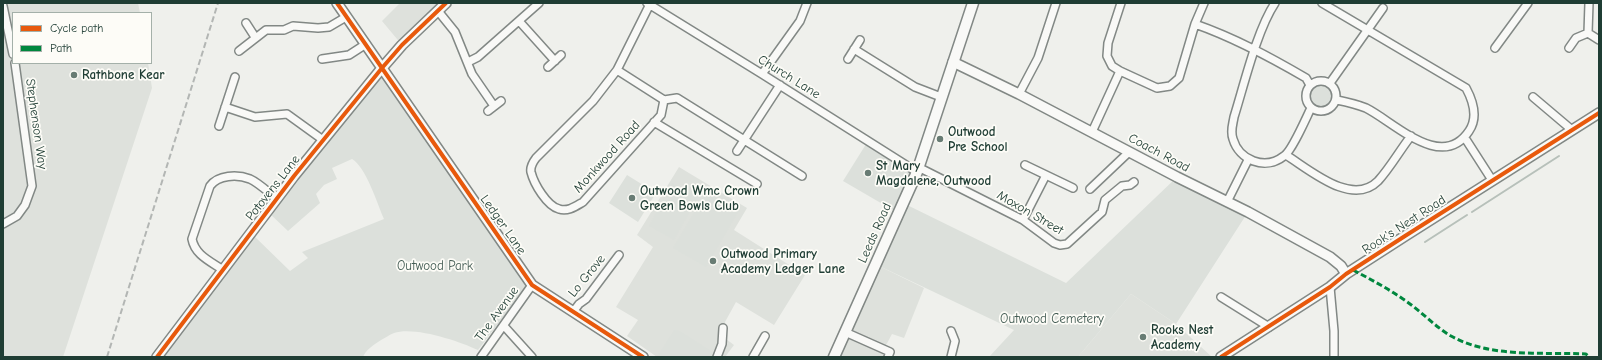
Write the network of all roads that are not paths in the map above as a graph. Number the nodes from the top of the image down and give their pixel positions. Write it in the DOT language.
graph roads {
  1 [pos="337,3"];
  2 [pos="446,3"];
  3 [pos="539,3"];
  4 [pos="807,3"];
  5 [pos="973,3"];
  6 [pos="1056,3"];
  7 [pos="1121,3"];
  8 [pos="1204,3"];
  9 [pos="1275,3"];
  10 [pos="1322,3"];
  11 [pos="1528,3"];
  12 [pos="1589,3"];
  13 [pos="648,4"];
  14 [pos="3,6"];
  15 [pos="1383,8"];
  16 [pos="438,11"];
  17 [pos="346,17"];
  18 [pos="519,21"];
  19 [pos="246,23"];
  20 [pos="1196,24"];
  21 [pos="1368,29"];
  22 [pos="1588,32"];
  23 [pos="255,37"];
  24 [pos="860,40"];
  25 [pos="1599,40"];
  26 [pos="366,44"];
  27 [pos="1495,48"];
  28 [pos="1569,48"];
  29 [pos="12,49"];
  30 [pos="854,49"];
  31 [pos="1255,49"];
  32 [pos="240,51"];
  33 [pos="561,55"];
  34 [pos="322,58"];
  35 [pos="848,59"];
  36 [pos="555,61"];
  37 [pos="468,62"];
  38 [pos="953,62"];
  39 [pos="15,64"];
  40 [pos="548,67"];
  41 [pos="382,68"];
  42 [pos="617,70"];
  43 [pos="1120,72"];
  44 [pos="762,74"];
  45 [pos="235,77"];
  46 [pos="1330,83"];
  47 [pos="780,85"];
  48 [pos="1310,85"];
  49 [pos="1019,94"];
  50 [pos="941,97"];
  51 [pos="1533,97"];
  52 [pos="664,100"];
  53 [pos="1337,100"];
  54 [pos="501,101"];
  55 [pos="494,106"];
  56 [pos="225,108"];
  57 [pos="1311,108"];
  58 [pos="488,111"];
  59 [pos="1599,113"];
  60 [pos="654,122"];
  61 [pos="220,126"];
  62 [pos="1572,130"];
  63 [pos="1092,132"];
  64 [pos="1410,136"];
  65 [pos="1465,138"];
  66 [pos="744,139"];
  67 [pos="324,140"];
  68 [pos="737,151"];
  69 [pos="1129,152"];
  70 [pos="1286,155"];
  71 [pos="1248,160"];
  72 [pos="1025,165"];
  73 [pos="917,170"];
  74 [pos="1046,175"];
  75 [pos="802,176"];
  76 [pos="1492,180"];
  77 [pos="1134,182"];
  78 [pos="756,184"];
  79 [pos="1073,188"];
  80 [pos="1090,189"];
  81 [pos="277,199"];
  82 [pos="1227,202"];
  83 [pos="1024,220"];
  84 [pos="3,224"];
  85 [pos="619,255"];
  86 [pos="223,270"];
  87 [pos="1346,274"];
  88 [pos="532,285"];
  89 [pos="1330,288"];
  90 [pos="1221,297"];
  91 [pos="573,312"];
  92 [pos="504,326"];
  93 [pos="1269,327"];
  94 [pos="723,328"];
  95 [pos="951,331"];
  96 [pos="845,332"];
  97 [pos="765,336"];
  98 [pos="156,357"];
  99 [pos="481,357"];
  100 [pos="532,357"];
  101 [pos="643,357"];
  102 [pos="717,357"];
  103 [pos="753,357"];
  104 [pos="834,357"];
  105 [pos="888,357"];
  106 [pos="951,357"];
  107 [pos="1221,357"];
  108 [pos="1334,357"];
  1 -- 17 [label="street, Ledger Lane"];
  2 -- 16 [label="street, Potovens Lane"];
  3 -- 18 [label="street"];
  4 -- 44 [label="street"];
  5 -- 38 [label="main road, Leeds Road"];
  6 -- 49 [label="street"];
  7 -- 43 [label="street"];
  8 -- 20 [label="street"];
  9 -- 31 [label="street"];
  10 -- 21 [label="street"];
  11 -- 27 [label="street"];
  12 -- 22 [label="street"];
  13 -- 42 [label="street, Monkwood Road"];
  13 -- 44 [label="street, Church Lane"];
  14 -- 29 [label="street"];
  15 -- 21 [label="street"];
  16 -- 37 [label="street"];
  16 -- 41 [label="street, Potovens Lane"];
  17 -- 23 [label="street"];
  17 -- 26 [label="street, Ledger Lane"];
  18 -- 36 [label="street"];
  18 -- 37 [label="street"];
  19 -- 23 [label="street"];
  20 -- 31 [label="street"];
  20 -- 43 [label="street"];
  21 -- 46 [label="street"];
  21 -- 65 [label="street"];
  22 -- 25 [label="street"];
  22 -- 28 [label="street"];
  23 -- 32 [label="street"];
  24 -- 30 [label="street"];
  26 -- 34 [label="street"];
  26 -- 41 [label="street, Ledger Lane"];
  30 -- 35 [label="street"];
  30 -- 50 [label="street"];
  31 -- 48 [label="street"];
  31 -- 71 [label="street"];
  33 -- 36 [label="street"];
  36 -- 40 [label="street"];
  37 -- 55 [label="street"];
  38 -- 49 [label="street, Coach Road"];
  38 -- 50 [label="main road, Leeds Road"];
  39 -- 84 [label="street, Stephenson Way"];
  41 -- 67 [label="street, Potovens Lane"];
  41 -- 88 [label="street, Ledger Lane"];
  42 -- 52 [label="street"];
  42 -- 60 [label="street, Monkwood Road"];
  43 -- 63 [label="street"];
  44 -- 47 [label="street, Church Lane"];
  45 -- 56 [label="street"];
  46 -- 48 [label="street"];
  46 -- 53 [label="street"];
  47 -- 66 [label="street"];
  47 -- 73 [label="street, Church Lane"];
  48 -- 57 [label="street"];
  49 -- 63 [label="street, Coach Road"];
  50 -- 73 [label="main road, Leeds Road"];
  51 -- 62 [label="street"];
  52 -- 60 [label="street, Monkwood Road"];
  52 -- 66 [label="street"];
  53 -- 57 [label="street"];
  53 -- 64 [label="street"];
  54 -- 55 [label="street"];
  55 -- 58 [label="street"];
  56 -- 61 [label="street"];
  56 -- 67 [label="street"];
  57 -- 70 [label="street"];
  59 -- 62 [label="street, Rook's Nest Road"];
  60 -- 78 [label="street"];
  62 -- 76 [label="street, Rook's Nest Road"];
  63 -- 69 [label="street, Coach Road"];
  64 -- 65 [label="street"];
  64 -- 70 [label="street"];
  65 -- 76 [label="street"];
  66 -- 68 [label="street"];
  66 -- 75 [label="street"];
  67 -- 81 [label="street, Potovens Lane"];
  69 -- 80 [label="street"];
  69 -- 82 [label="street, Coach Road"];
  70 -- 71 [label="street"];
  71 -- 82 [label="street"];
  72 -- 74 [label="street"];
  73 -- 83 [label="street, Moxon Street"];
  73 -- 96 [label="main road, Leeds Road"];
  74 -- 79 [label="street"];
  74 -- 83 [label="street"];
  76 -- 87 [label="street, Rook's Nest Road"];
  77 -- 83 [label="street, Moxon Street"];
  81 -- 86 [label="street, Potovens Lane"];
  81 -- 86 [label="street"];
  82 -- 87 [label="street, Coach Road"];
  85 -- 91 [label="street, Lo Grove"];
  86 -- 98 [label="street, Potovens Lane"];
  87 -- 89 [label="street, Rook's Nest Road"];
  88 -- 91 [label="street, Ledger Lane"];
  88 -- 92 [label="street, The Avenue"];
  89 -- 93 [label="street, Rook's Nest Road"];
  89 -- 108 [label="street"];
  90 -- 93 [label="street"];
  91 -- 101 [label="street, Ledger Lane"];
  92 -- 99 [label="street, The Avenue"];
  92 -- 100 [label="street"];
  93 -- 107 [label="street, Rook's Nest Road"];
  94 -- 102 [label="street"];
  95 -- 106 [label="street"];
  96 -- 104 [label="main road, Leeds Road"];
  96 -- 105 [label="street"];
  97 -- 103 [label="street"];
}
